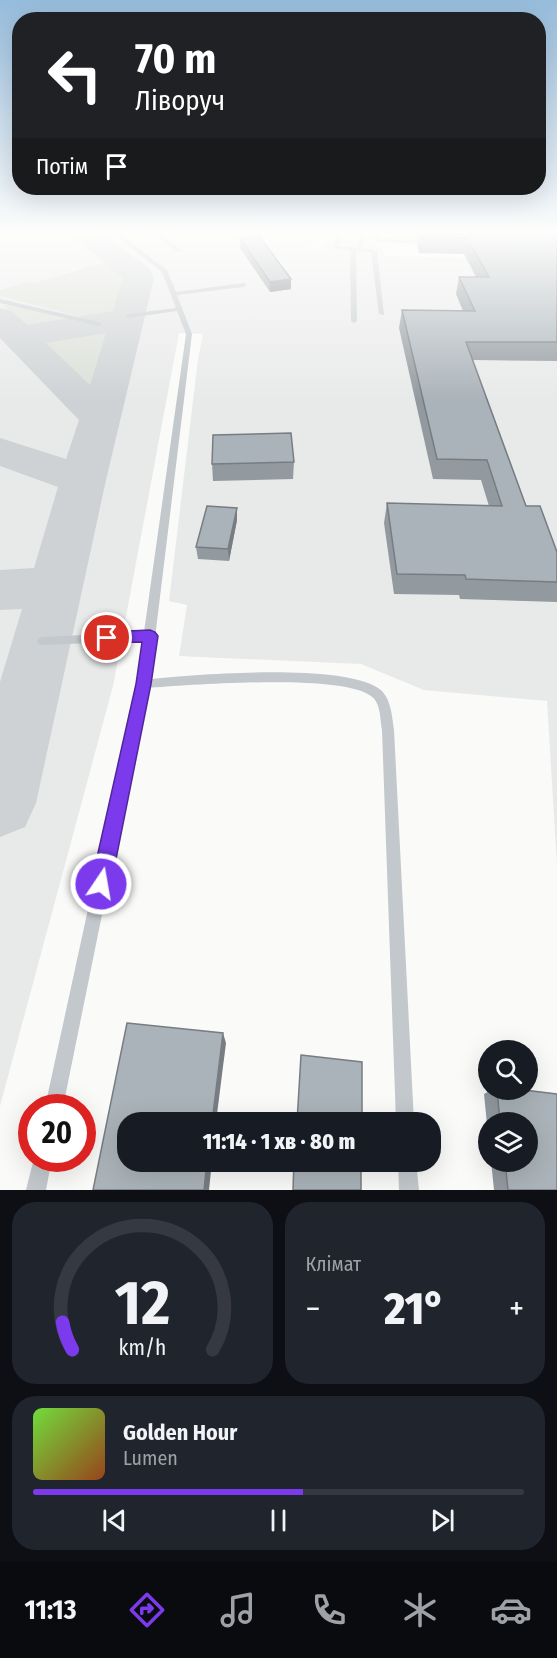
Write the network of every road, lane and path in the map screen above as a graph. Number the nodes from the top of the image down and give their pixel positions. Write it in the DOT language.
graph roads {
  1 [pos="172,290"];
  2 [pos="209,290"];
  3 [pos="355,290"];
  4 [pos="379,290"];
  5 [pos="174,294"];
  6 [pos="0,301"];
  7 [pos="180,309"];
  8 [pos="382,314"];
  9 [pos="128,316"];
  10 [pos="354,321"];
  11 [pos="99,324"];
  12 [pos="150,636"];
  13 [pos="43,641"];
  14 [pos="143,684"];
  15 [pos="57,1094"];
  16 [pos="405,1112"];
  17 [pos="40,1172"];
  18 [pos="407,1172"];
  19 [pos="36,1190"];
  20 [pos="408,1190"];
  1 -- 5 [label="lane"];
  2 -- 5 [label="lane"];
  3 -- 10 [label="lane"];
  4 -- 8 [label="lane"];
  5 -- 7 [label="lane"];
  6 -- 11 [label="lane"];
  7 -- 9 [label="lane"];
  7 -- 12 [label="lane"];
  12 -- 13 [label="lane"];
  12 -- 14 [label="lane"];
  14 -- 15 [label="lane"];
  14 -- 16 [label="lane"];
  17 -- 19 [label="lane"];
  18 -- 20 [label="lane"];
}
